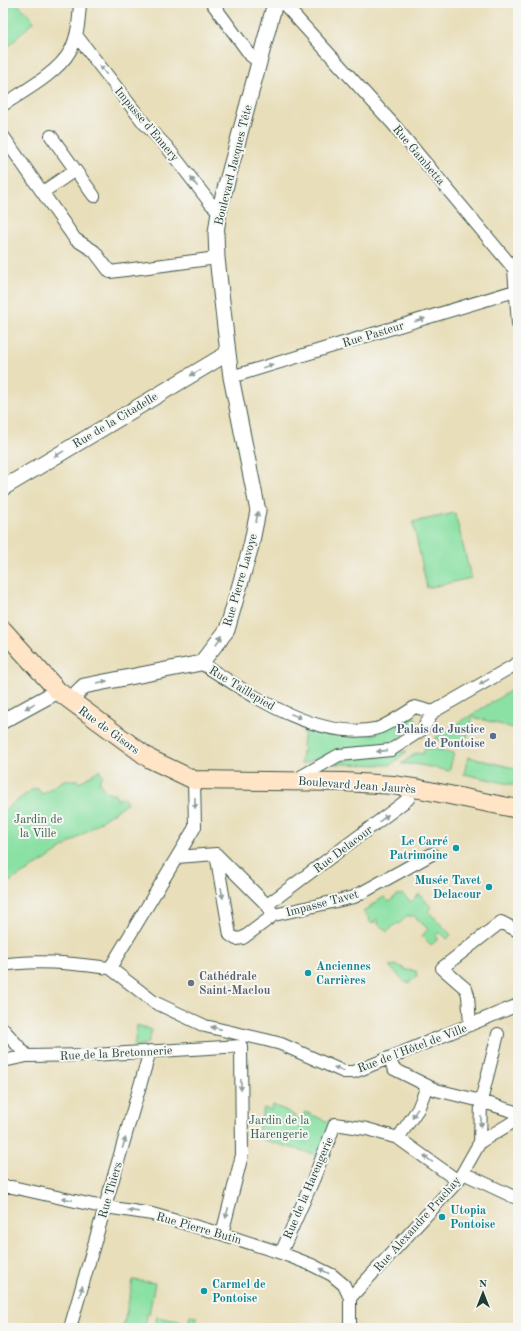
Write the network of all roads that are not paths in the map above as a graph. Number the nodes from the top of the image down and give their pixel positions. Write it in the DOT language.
graph roads {
  1 [pos="80,3"];
  2 [pos="212,3"];
  3 [pos="275,3"];
  4 [pos="282,3"];
  5 [pos="76,35"];
  6 [pos="259,62"];
  7 [pos="3,105"];
  8 [pos="3,136"];
  9 [pos="51,136"];
  10 [pos="75,170"];
  11 [pos="43,192"];
  12 [pos="94,196"];
  13 [pos="219,211"];
  14 [pos="217,258"];
  15 [pos="517,291"];
  16 [pos="518,324"];
  17 [pos="228,353"];
  18 [pos="231,377"];
  19 [pos="3,488"];
  20 [pos="3,630"];
  21 [pos="201,663"];
  22 [pos="518,663"];
  23 [pos="64,696"];
  24 [pos="433,712"];
  25 [pos="3,721"];
  26 [pos="194,780"];
  27 [pos="292,781"];
  28 [pos="412,788"];
  29 [pos="518,810"];
  30 [pos="216,854"];
  31 [pos="432,854"];
  32 [pos="177,857"];
  33 [pos="271,910"];
  34 [pos="518,931"];
  35 [pos="3,965"];
  36 [pos="110,968"];
  37 [pos="518,1005"];
  38 [pos="470,1025"];
  39 [pos="3,1029"];
  40 [pos="498,1034"];
  41 [pos="150,1051"];
  42 [pos="27,1056"];
  43 [pos="389,1059"];
  44 [pos="3,1062"];
  45 [pos="427,1086"];
  46 [pos="481,1101"];
  47 [pos="518,1113"];
  48 [pos="518,1119"];
  49 [pos="398,1138"];
  50 [pos="480,1142"];
  51 [pos="460,1177"];
  52 [pos="3,1187"];
  53 [pos="518,1195"];
  54 [pos="105,1207"];
  55 [pos="222,1234"];
  56 [pos="281,1253"];
  57 [pos="350,1298"];
  58 [pos="70,1328"];
  59 [pos="350,1328"];
  1 -- 5 [label="street"];
  2 -- 6 [label="street"];
  3 -- 6 [label="street, Boulevard Jacques Tête"];
  4 -- 15 [label="street, Rue Gambetta"];
  5 -- 7 [label="street"];
  13 -- 5 [label="street, Impasse d'Ennery, one-way"];
  6 -- 13 [label="street, Boulevard Jacques Tête"];
  8 -- 11 [label="street"];
  9 -- 10 [label="street"];
  10 -- 11 [label="street"];
  10 -- 12 [label="street"];
  11 -- 14 [label="street"];
  13 -- 14 [label="street, Boulevard Jacques Tête"];
  14 -- 17 [label="street, Boulevard Jacques Tête"];
  15 -- 16 [label="street, Rue Gambetta"];
  18 -- 15 [label="street, Rue Pasteur, one-way"];
  17 -- 18 [label="street, Rue Pierre Lavoye"];
  17 -- 19 [label="street, Rue de la Citadelle, one-way"];
  21 -- 18 [label="street, Rue Pierre Lavoye, one-way"];
  20 -- 23 [label="main road, Rue de Gisors"];
  23 -- 21 [label="street, one-way"];
  21 -- 24 [label="street, Rue Taillepied, one-way"];
  22 -- 24 [label="street, one-way"];
  23 -- 25 [label="street, one-way"];
  23 -- 26 [label="main road, Rue de Gisors"];
  24 -- 27 [label="street, one-way"];
  26 -- 27 [label="main road, Boulevard Jean Jaurès"];
  26 -- 32 [label="street, one-way"];
  27 -- 28 [label="main road, Boulevard Jean Jaurès"];
  28 -- 29 [label="main road, Boulevard Jean Jaurès"];
  33 -- 28 [label="street, Rue Delacour, one-way"];
  30 -- 32 [label="street"];
  30 -- 33 [label="street"];
  30 -- 33 [label="street, Rue Delacour, one-way"];
  31 -- 33 [label="street, Impasse Tavet"];
  32 -- 36 [label="street"];
  34 -- 38 [label="street"];
  35 -- 36 [label="street"];
  43 -- 36 [label="street, Rue de l'Hôtel de Ville, one-way"];
  37 -- 38 [label="street, Rue de l'Hôtel de Ville"];
  38 -- 43 [label="street, Rue de l'Hôtel de Ville"];
  39 -- 42 [label="street"];
  40 -- 46 [label="street"];
  41 -- 42 [label="street, Rue de la Bretonnerie"];
  54 -- 41 [label="street, Rue Thiers, one-way"];
  41 -- 55 [label="street, Rue de la Bretonnerie, one-way"];
  42 -- 44 [label="street, Rue de la Bretonnerie"];
  43 -- 45 [label="street"];
  45 -- 46 [label="street"];
  45 -- 49 [label="street, one-way"];
  46 -- 47 [label="street"];
  46 -- 50 [label="street, one-way"];
  48 -- 50 [label="street"];
  51 -- 49 [label="street, one-way"];
  49 -- 56 [label="street, Rue de la Harengerie"];
  50 -- 51 [label="street, Rue Alexandre Prachay"];
  51 -- 53 [label="street"];
  51 -- 57 [label="street, Rue Alexandre Prachay"];
  54 -- 52 [label="street, Rue Pierre Butin, one-way"];
  55 -- 54 [label="street, Rue Pierre Butin, one-way"];
  58 -- 54 [label="street, Rue Thiers, one-way"];
  55 -- 56 [label="street, Rue Pierre Butin"];
  57 -- 56 [label="street, Rue Pierre Butin, one-way"];
  57 -- 59 [label="street"];
}
